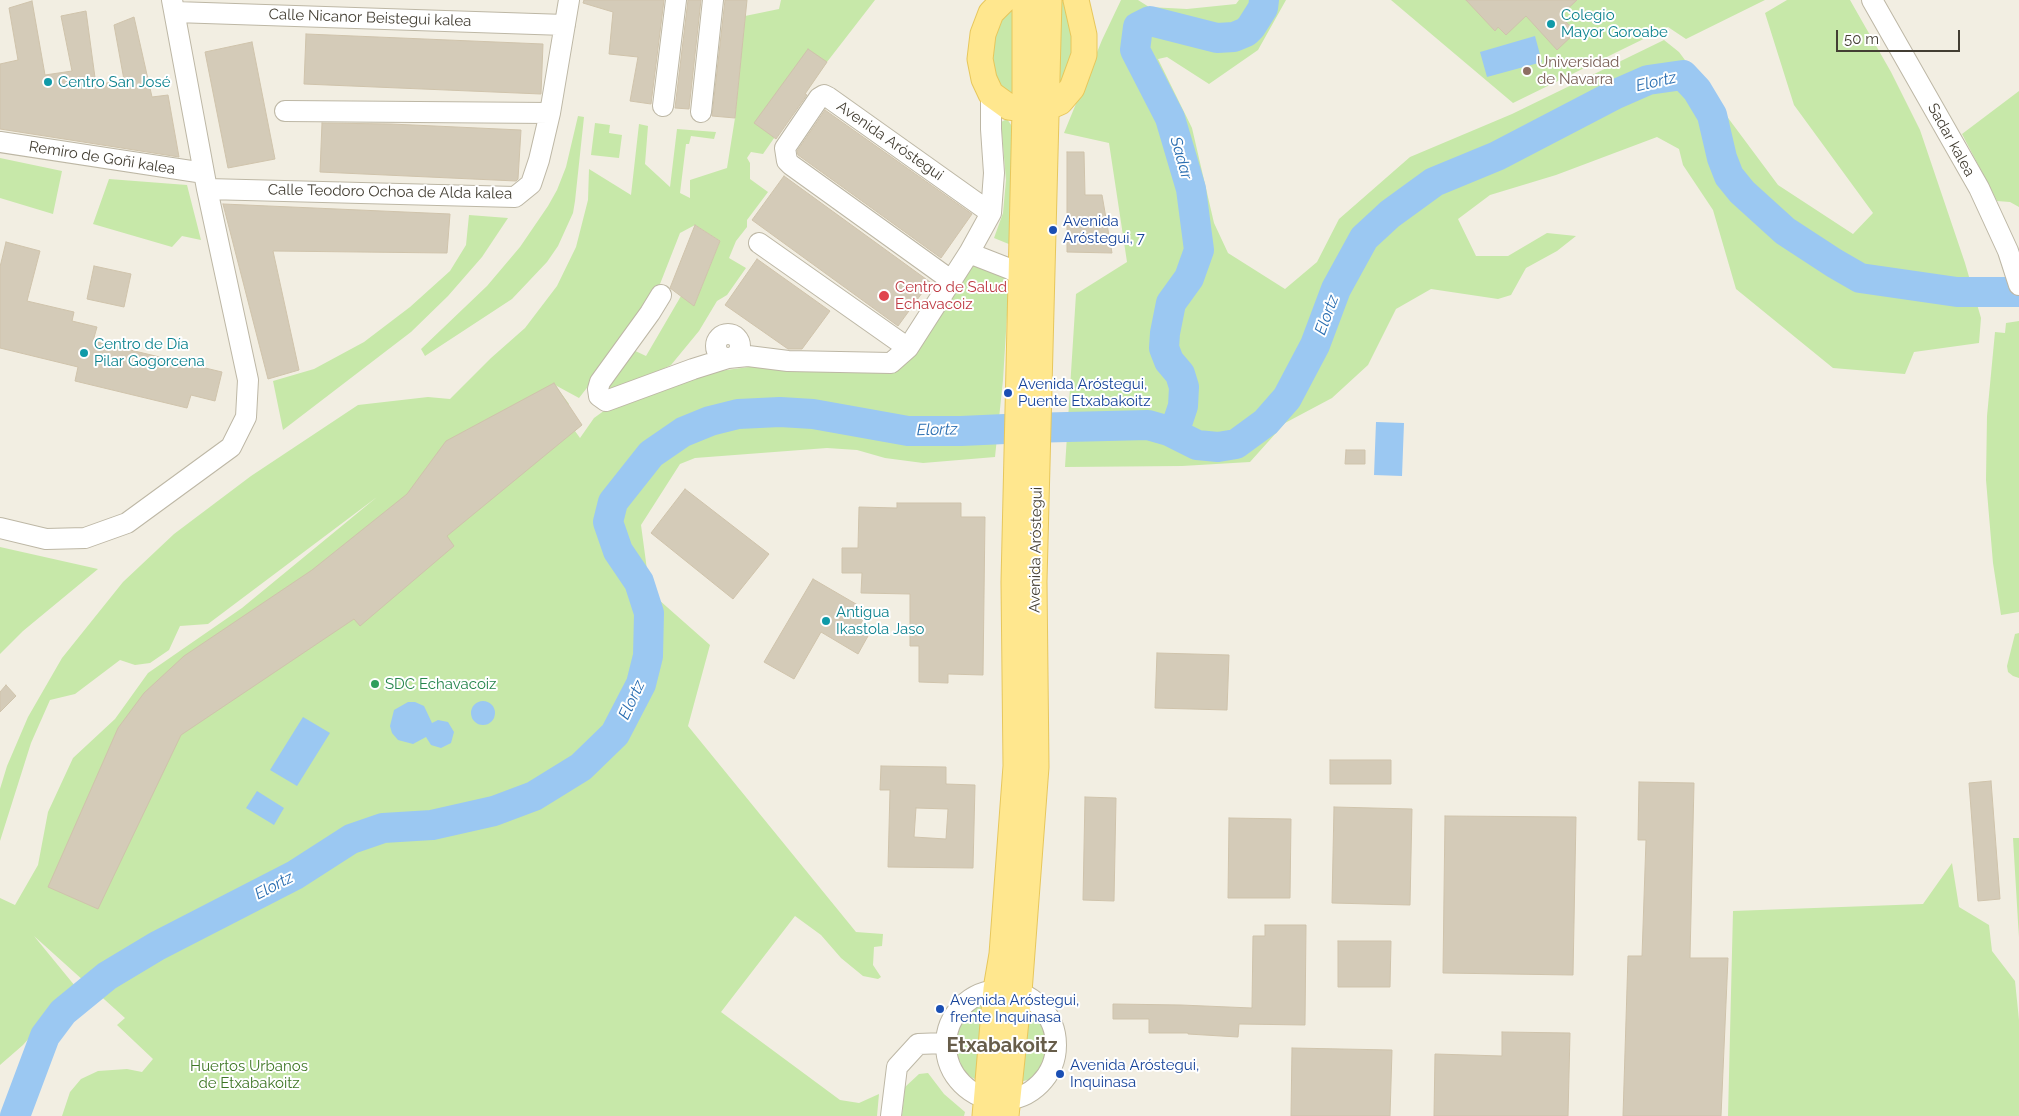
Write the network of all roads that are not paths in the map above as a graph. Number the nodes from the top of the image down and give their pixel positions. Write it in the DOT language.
graph roads {
  1 [pos="569,0"];
  2 [pos="676,0"];
  3 [pos="712,0"];
  4 [pos="1025,0"];
  5 [pos="1049,0"];
  6 [pos="1076,0"];
  7 [pos="1872,0"];
  8 [pos="991,4"];
  9 [pos="173,6"];
  10 [pos="565,25"];
  11 [pos="991,94"];
  12 [pos="663,106"];
  13 [pos="1035,108"];
  14 [pos="285,111"];
  15 [pos="702,112"];
  16 [pos="550,113"];
  17 [pos="0,142"];
  18 [pos="205,181"];
  19 [pos="991,213"];
  20 [pos="759,243"];
  21 [pos="969,253"];
  22 [pos="1020,274"];
  23 [pos="952,281"];
  24 [pos="2019,284"];
  25 [pos="661,295"];
  26 [pos="908,348"];
  27 [pos="722,352"];
  28 [pos="764,358"];
  29 [pos="1028,375"];
  30 [pos="0,528"];
  31 [pos="1008,991"];
  32 [pos="944,1043"];
  33 [pos="996,1108"];
  34 [pos="892,1116"];
  1 -- 10 [label="street, Calle Teodoro Ochoa de Alda kalea"];
  2 -- 12 [label="street"];
  3 -- 15 [label="street"];
  4 -- 13 [label="main road, Avenida Aróstegui"];
  5 -- 13 [label="main road, Avenida Aróstegui"];
  6 -- 13 [label="main road"];
  7 -- 24 [label="street, Sadar kalea"];
  8 -- 11 [label="main road"];
  9 -- 10 [label="street, Calle Nicanor Beistegui kalea"];
  9 -- 18 [label="street"];
  10 -- 16 [label="street, Calle Teodoro Ochoa de Alda kalea"];
  11 -- 13 [label="main road"];
  11 -- 19 [label="street"];
  13 -- 22 [label="main road, Avenida Aróstegui"];
  13 -- 29 [label="main road, Avenida Aróstegui"];
  14 -- 16 [label="street"];
  16 -- 18 [label="street, Calle Teodoro Ochoa de Alda kalea"];
  17 -- 18 [label="street, Remiro de Goñi kalea"];
  18 -- 30 [label="street"];
  19 -- 21 [label="street"];
  19 -- 23 [label="street, Avenida Aróstegui"];
  20 -- 26 [label="street"];
  21 -- 22 [label="street"];
  21 -- 23 [label="street"];
  22 -- 29 [label="main road, Avenida Aróstegui"];
  23 -- 26 [label="street"];
  25 -- 27 [label="street"];
  26 -- 28 [label="street"];
  27 -- 28 [label="street"];
  27 -- 28 [label="street"];
  29 -- 31 [label="main road, Avenida Aróstegui"];
  31 -- 32 [label="street"];
  31 -- 33 [label="main road, Avenida Aróstegui"];
  31 -- 33 [label="street"];
  32 -- 33 [label="street"];
  32 -- 34 [label="street"];
}
